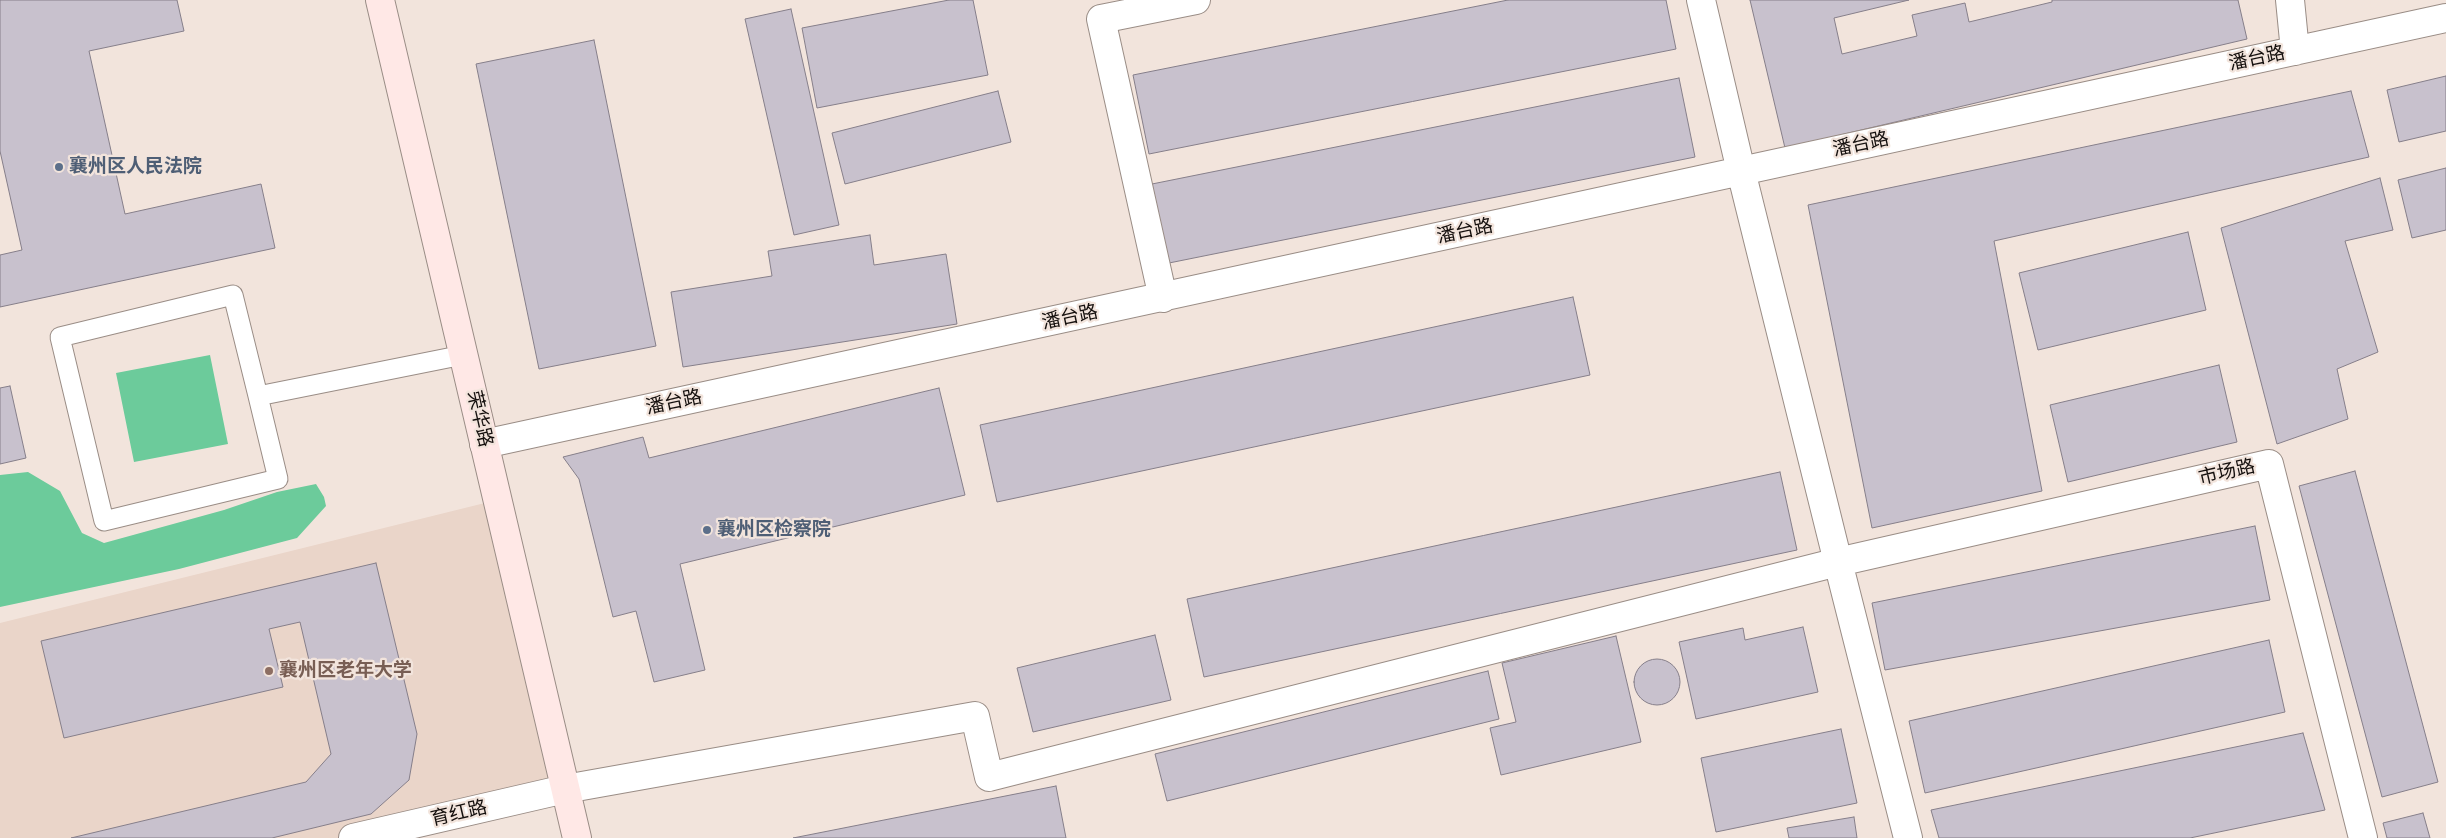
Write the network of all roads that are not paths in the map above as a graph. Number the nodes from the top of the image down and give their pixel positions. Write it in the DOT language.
graph roads {
  1 [pos="380,0"];
  2 [pos="1196,0"];
  3 [pos="1701,0"];
  4 [pos="2290,0"];
  5 [pos="2446,18"];
  6 [pos="2295,51"];
  7 [pos="1741,171"];
  8 [pos="1164,298"];
  9 [pos="463,354"];
  10 [pos="258,396"];
  11 [pos="484,444"];
  12 [pos="1838,562"];
  13 [pos="565,789"];
  14 [pos="352,838"];
  15 [pos="577,838"];
  16 [pos="1908,838"];
  17 [pos="2363,838"];
  1 -- 9 [label="main road, 荣华路"];
  2 -- 8 [label="street"];
  3 -- 7 [label="street"];
  4 -- 6 [label="street"];
  5 -- 6 [label="street, 潘台路"];
  6 -- 7 [label="street, 潘台路"];
  7 -- 8 [label="street, 潘台路"];
  7 -- 12 [label="street"];
  8 -- 11 [label="street, 潘台路"];
  9 -- 10 [label="lane"];
  9 -- 11 [label="main road, 荣华路"];
  10 -- 10 [label="lane"];
  11 -- 13 [label="main road, 荣华路"];
  12 -- 13 [label="street, 育红路"];
  12 -- 16 [label="street"];
  12 -- 17 [label="street, 市场路"];
  13 -- 14 [label="street, 育红路"];
  13 -- 15 [label="main road, 荣华路"];
}
